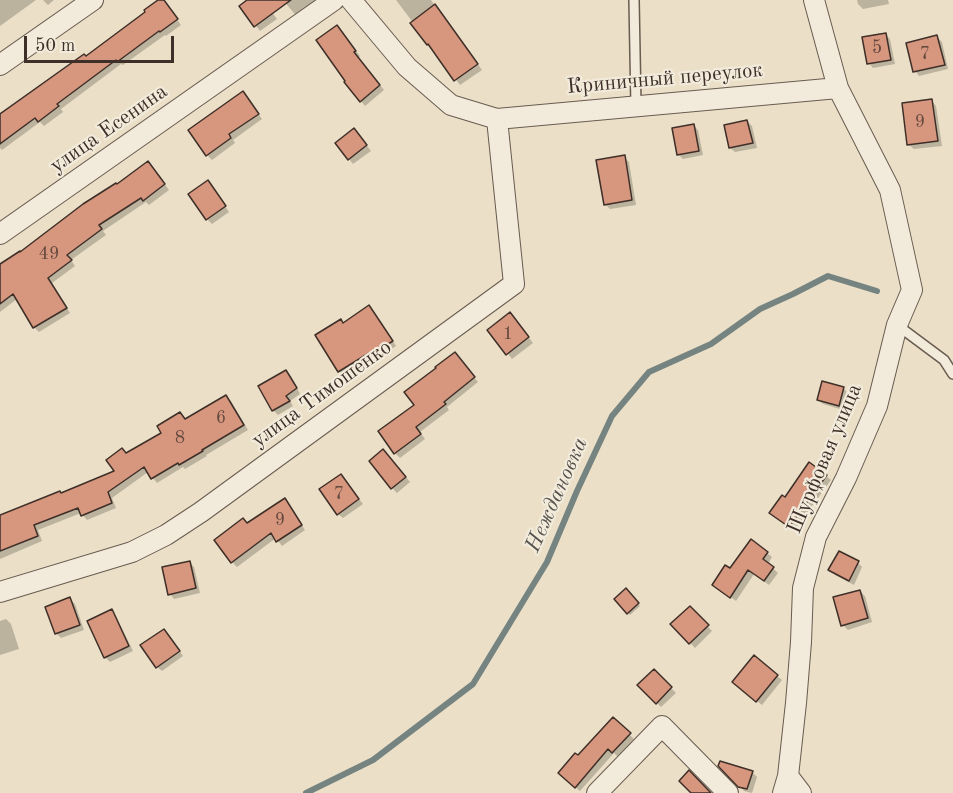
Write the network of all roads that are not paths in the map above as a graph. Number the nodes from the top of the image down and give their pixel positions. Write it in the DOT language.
graph roads {
  1 [pos="93,0"];
  2 [pos="334,0"];
  3 [pos="351,0"];
  4 [pos="634,0"];
  5 [pos="814,0"];
  6 [pos="0,65"];
  7 [pos="838,87"];
  8 [pos="636,106"];
  9 [pos="497,119"];
  10 [pos="0,234"];
  11 [pos="897,325"];
  12 [pos="953,374"];
  13 [pos="0,592"];
  14 [pos="786,785"];
  15 [pos="597,793"];
  16 [pos="728,793"];
  17 [pos="801,793"];
  1 -- 6 [label="street"];
  2 -- 10 [label="street, улица Есенина"];
  3 -- 9 [label="street"];
  4 -- 8 [label="lane"];
  5 -- 7 [label="street"];
  7 -- 8 [label="street, Криничный переулок"];
  7 -- 11 [label="street, Шурфовая улица"];
  8 -- 9 [label="street, Криничный переулок"];
  9 -- 13 [label="street, улица Тимошенко"];
  11 -- 12 [label="lane"];
  11 -- 14 [label="street, Шурфовая улица"];
  14 -- 17 [label="street"];
  15 -- 16 [label="street"];
}
